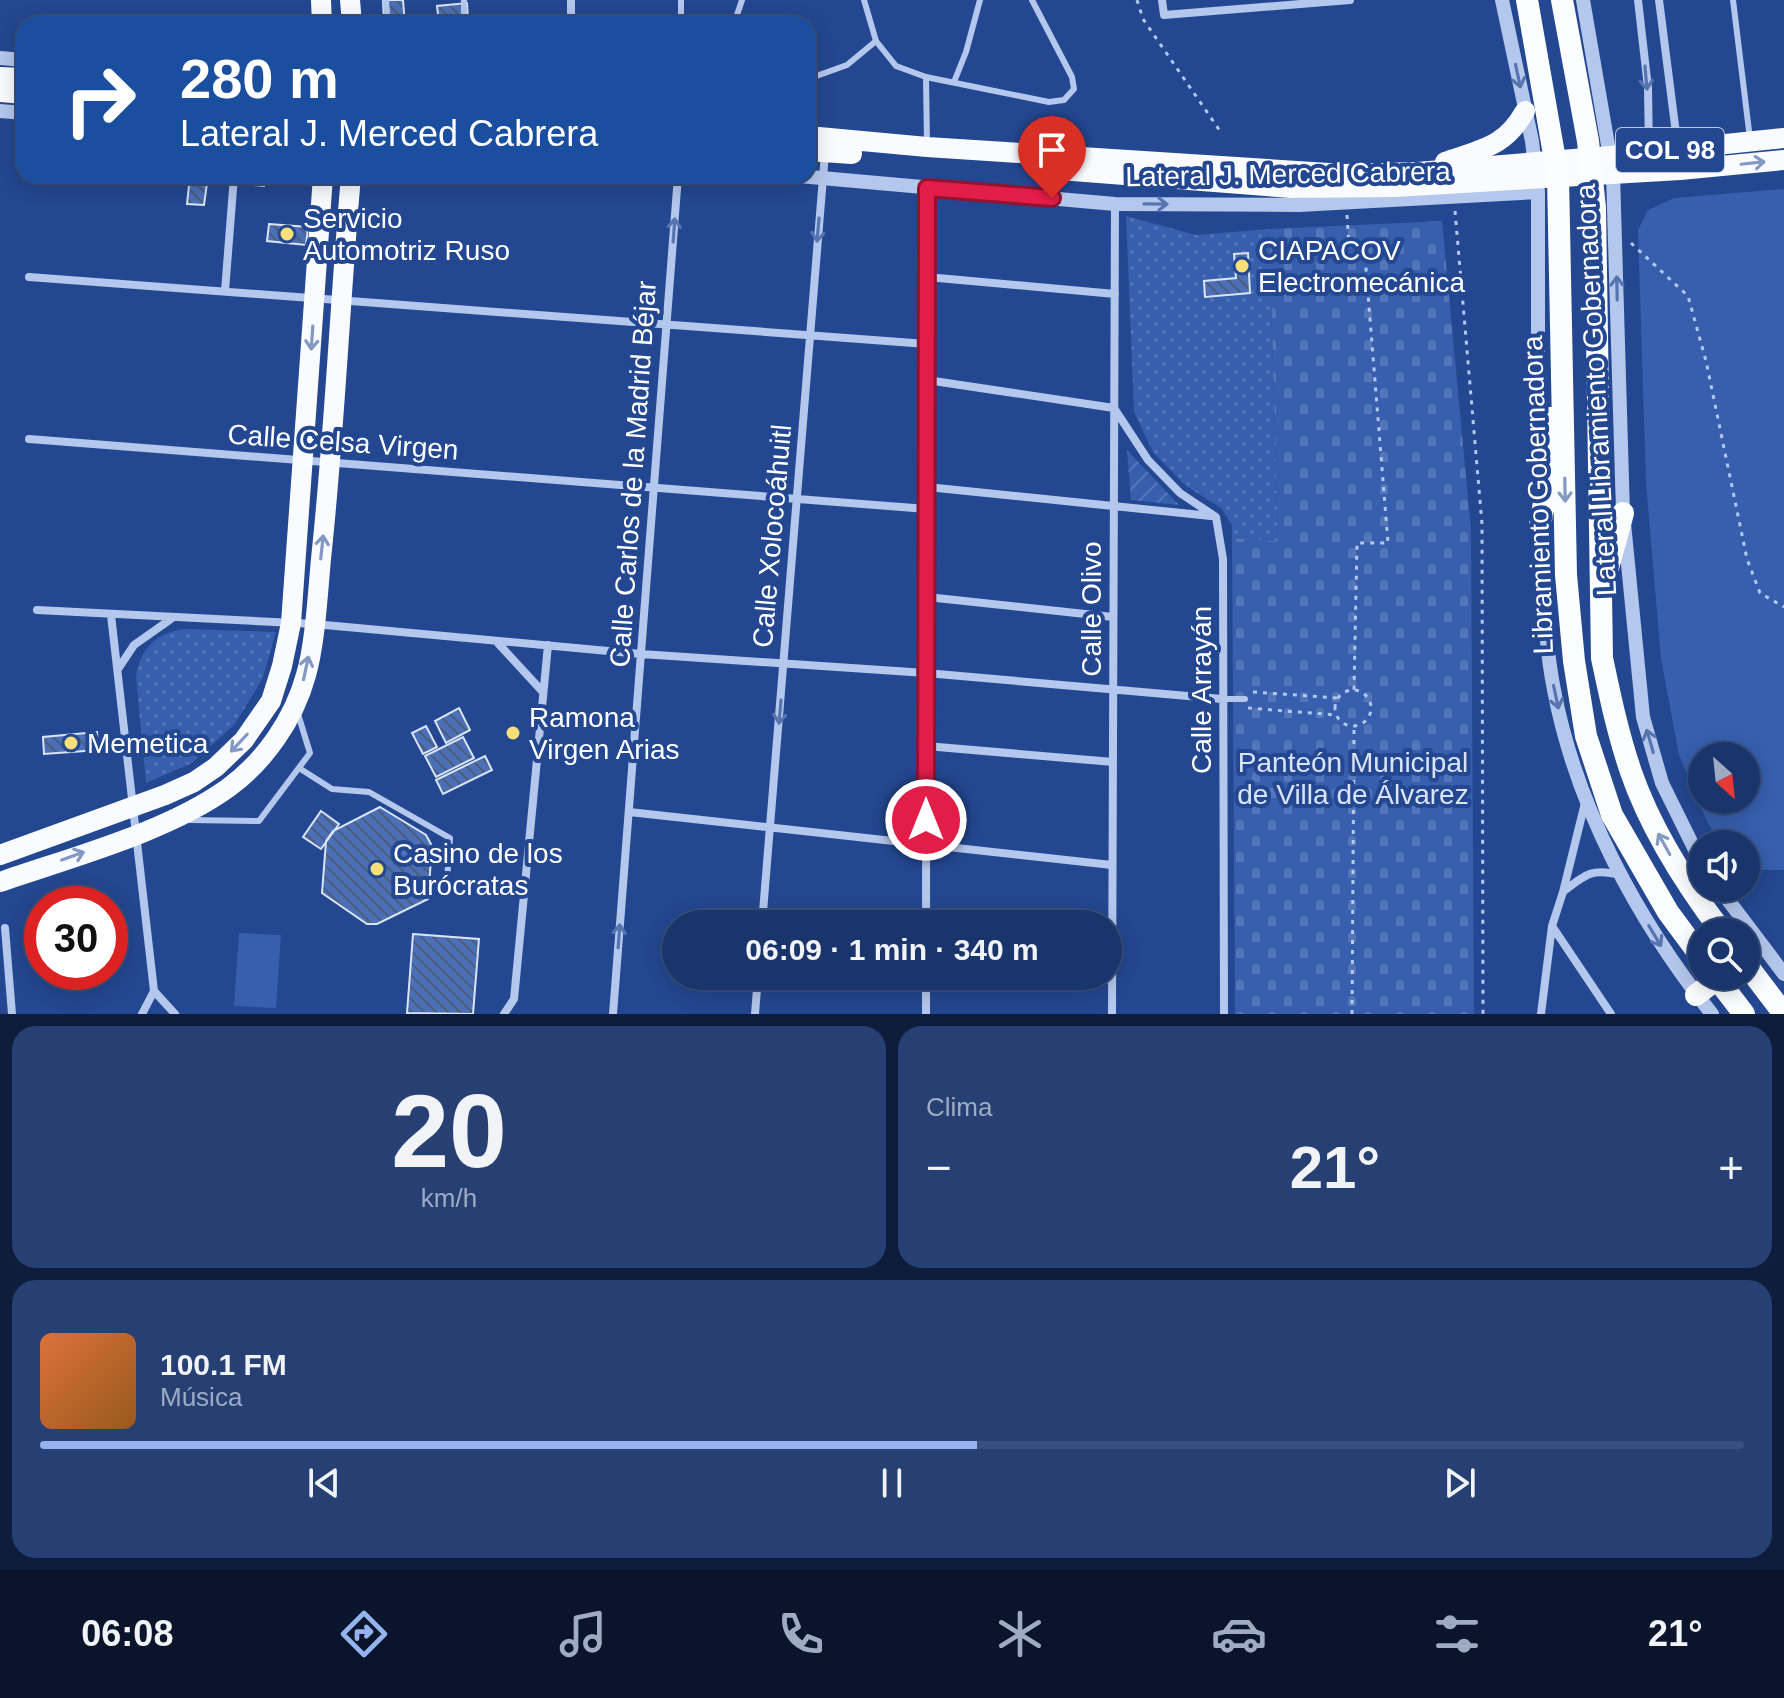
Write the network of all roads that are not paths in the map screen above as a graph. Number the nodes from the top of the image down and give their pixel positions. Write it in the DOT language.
graph roads {
  1 [pos="864,0"];
  2 [pos="980,0"];
  3 [pos="1032,0"];
  4 [pos="1162,0"];
  5 [pos="1350,0"];
  6 [pos="1502,0"];
  7 [pos="1527,0"];
  8 [pos="1562,0"];
  9 [pos="1583,0"];
  10 [pos="1638,0"];
  11 [pos="1659,0"];
  12 [pos="1733,0"];
  13 [pos="876,41"];
  14 [pos="816,76"];
  15 [pos="926,77"];
  16 [pos="954,82"];
  17 [pos="1525,111"];
  18 [pos="816,137"];
  19 [pos="1784,138"];
  20 [pos="1750,142"];
  21 [pos="927,147"];
  22 [pos="816,151"];
  23 [pos="1679,160"];
  24 [pos="1784,160"];
  25 [pos="1650,162"];
  26 [pos="1601,166"];
  27 [pos="1545,174"];
  28 [pos="816,177"];
  29 [pos="822,178"];
  30 [pos="1423,178"];
  31 [pos="233,184"];
  32 [pos="322,184"];
  33 [pos="350,184"];
  34 [pos="677,184"];
  35 [pos="1450,184"];
  36 [pos="927,188"];
  37 [pos="1483,195"];
  38 [pos="1387,202"];
  39 [pos="1115,204"];
  40 [pos="29,277"];
  41 [pos="927,277"];
  42 [pos="225,291"];
  43 [pos="1115,294"];
  44 [pos="314,298"];
  45 [pos="340,300"];
  46 [pos="667,324"];
  47 [pos="810,335"];
  48 [pos="1561,342"];
  49 [pos="927,344"];
  50 [pos="927,380"];
  51 [pos="1114,408"];
  52 [pos="29,439"];
  53 [pos="303,461"];
  54 [pos="331,463"];
  55 [pos="927,487"];
  56 [pos="654,488"];
  57 [pos="797,499"];
  58 [pos="1114,506"];
  59 [pos="927,509"];
  60 [pos="1623,513"];
  61 [pos="1216,517"];
  62 [pos="1540,526"];
  63 [pos="927,597"];
  64 [pos="1600,600"];
  65 [pos="37,610"];
  66 [pos="111,615"];
  67 [pos="1113,617"];
  68 [pos="172,618"];
  69 [pos="291,623"];
  70 [pos="314,624"];
  71 [pos="495,641"];
  72 [pos="548,645"];
  73 [pos="641,654"];
  74 [pos="783,664"];
  75 [pos="118,670"];
  76 [pos="926,673"];
  77 [pos="542,691"];
  78 [pos="1113,691"];
  79 [pos="1222,699"];
  80 [pos="1245,699"];
  81 [pos="295,703"];
  82 [pos="926,746"];
  83 [pos="1113,762"];
  84 [pos="299,768"];
  85 [pos="1585,803"];
  86 [pos="132,807"];
  87 [pos="629,812"];
  88 [pos="168,819"];
  89 [pos="770,828"];
  90 [pos="135,834"];
  91 [pos="1688,836"];
  92 [pos="926,845"];
  93 [pos="0,855"];
  94 [pos="1112,865"];
  95 [pos="1623,876"];
  96 [pos="0,882"];
  97 [pos="1563,892"];
  98 [pos="446,895"];
  99 [pos="1730,902"];
  100 [pos="763,910"];
  101 [pos="926,910"];
  102 [pos="1112,910"];
  103 [pos="1711,918"];
  104 [pos="1552,926"];
  105 [pos="5,928"];
  106 [pos="1688,939"];
  107 [pos="1784,974"];
  108 [pos="1760,982"];
  109 [pos="757,990"];
  110 [pos="926,990"];
  111 [pos="1112,990"];
  112 [pos="1702,990"];
  113 [pos="1725,990"];
  114 [pos="154,991"];
  115 [pos="1696,995"];
  116 [pos="514,999"];
  117 [pos="12,1014"];
  118 [pos="142,1014"];
  119 [pos="175,1014"];
  120 [pos="504,1014"];
  121 [pos="514,1014"];
  122 [pos="613,1014"];
  123 [pos="755,1014"];
  124 [pos="926,1014"];
  125 [pos="1112,1014"];
  126 [pos="1224,1014"];
  127 [pos="1541,1014"];
  128 [pos="1611,1014"];
  129 [pos="1712,1014"];
  130 [pos="1744,1014"];
  131 [pos="1784,1014"];
  1 -- 13 [label="lane"];
  2 -- 16 [label="lane"];
  3 -- 16 [label="lane"];
  4 -- 5 [label="street"];
  6 -- 17 [label="street, Lateral Libramiento Gobernadora, one-way"];
  7 -- 27 [label="highway, Libramiento Gobernadora"];
  8 -- 26 [label="highway, Libramiento Gobernadora"];
  9 -- 26 [label="street, Lateral Libramiento Gobernadora"];
  10 -- 25 [label="street, one-way"];
  11 -- 23 [label="street"];
  12 -- 20 [label="lane"];
  13 -- 14 [label="lane"];
  13 -- 15 [label="lane"];
  15 -- 16 [label="lane"];
  15 -- 21 [label="lane"];
  17 -- 27 [label="street, Lateral Libramiento Gobernadora"];
  17 -- 30 [label="main road"];
  18 -- 21 [label="main road"];
  19 -- 20 [label="main road, COL 98"];
  20 -- 23 [label="main road, COL 98"];
  21 -- 30 [label="main road"];
  22 -- 29 [label="street, Calle Xolocoáhuitl"];
  22 -- 30 [label="main road"];
  23 -- 24 [label="main road, COL 98, one-way"];
  23 -- 25 [label="main road, COL 98"];
  25 -- 26 [label="main road, COL 98"];
  26 -- 27 [label="main road, COL 98"];
  60 -- 26 [label="street, Lateral Libramiento Gobernadora, one-way"];
  26 -- 64 [label="highway, Libramiento Gobernadora"];
  27 -- 30 [label="main road"];
  27 -- 35 [label="main road"];
  27 -- 37 [label="street, Lateral J. Merced Cabrera"];
  27 -- 48 [label="highway, Libramiento Gobernadora"];
  27 -- 62 [label="street, Lateral Libramiento Gobernadora"];
  28 -- 29 [label="street, Lateral J. Merced Cabrera"];
  29 -- 36 [label="street, Lateral J. Merced Cabrera"];
  29 -- 47 [label="street, Calle Xolocoáhuitl, one-way"];
  30 -- 35 [label="main road"];
  30 -- 38 [label="street"];
  31 -- 42 [label="street"];
  32 -- 44 [label="main road"];
  33 -- 45 [label="main road"];
  46 -- 34 [label="street, Calle Carlos de la Madrid Béjar, one-way"];
  35 -- 37 [label="street"];
  36 -- 39 [label="street, Lateral J. Merced Cabrera"];
  36 -- 41 [label="street"];
  37 -- 38 [label="street, Lateral J. Merced Cabrera"];
  39 -- 38 [label="street, Lateral J. Merced Cabrera, one-way"];
  39 -- 43 [label="street, Calle Olivo"];
  40 -- 42 [label="street"];
  41 -- 43 [label="street"];
  41 -- 49 [label="street"];
  42 -- 44 [label="street"];
  43 -- 51 [label="street, Calle Olivo"];
  44 -- 45 [label="street"];
  44 -- 53 [label="main road, one-way"];
  45 -- 46 [label="street"];
  45 -- 54 [label="main road"];
  46 -- 47 [label="street"];
  46 -- 56 [label="street, Calle Carlos de la Madrid Béjar"];
  47 -- 49 [label="street"];
  47 -- 57 [label="street, Calle Xolocoáhuitl"];
  48 -- 62 [label="highway"];
  48 -- 106 [label="highway, Libramiento Gobernadora, one-way"];
  49 -- 50 [label="street"];
  50 -- 51 [label="street"];
  50 -- 55 [label="street"];
  51 -- 58 [label="street, Calle Olivo"];
  51 -- 61 [label="street"];
  52 -- 53 [label="street, Calle Celsa Virgen"];
  53 -- 54 [label="street, Calle Celsa Virgen"];
  53 -- 69 [label="main road"];
  54 -- 56 [label="street, Calle Celsa Virgen"];
  70 -- 54 [label="main road, one-way"];
  55 -- 58 [label="street"];
  55 -- 59 [label="street"];
  56 -- 57 [label="street, Calle Celsa Virgen"];
  56 -- 73 [label="street, Calle Carlos de la Madrid Béjar"];
  57 -- 59 [label="street, Calle Celsa Virgen"];
  57 -- 74 [label="street, Calle Xolocoáhuitl"];
  58 -- 61 [label="street"];
  58 -- 67 [label="street, Calle Olivo"];
  59 -- 63 [label="street"];
  60 -- 64 [label="highway"];
  91 -- 60 [label="street, Lateral Libramiento Gobernadora, one-way"];
  61 -- 79 [label="street, Calle Arrayán"];
  62 -- 85 [label="street, Lateral Libramiento Gobernadora, one-way"];
  63 -- 67 [label="street"];
  63 -- 76 [label="street"];
  103 -- 64 [label="highway, Libramiento Gobernadora, one-way"];
  65 -- 66 [label="street"];
  66 -- 68 [label="street"];
  66 -- 75 [label="street"];
  67 -- 78 [label="street, Calle Olivo"];
  68 -- 69 [label="street"];
  68 -- 75 [label="street"];
  69 -- 70 [label="street"];
  69 -- 86 [label="main road, one-way"];
  70 -- 71 [label="street"];
  81 -- 70 [label="main road, one-way"];
  71 -- 72 [label="street"];
  71 -- 77 [label="street"];
  72 -- 73 [label="street"];
  72 -- 77 [label="street"];
  73 -- 74 [label="street"];
  73 -- 87 [label="street, Calle Carlos de la Madrid Béjar"];
  74 -- 76 [label="street"];
  74 -- 89 [label="street, Calle Xolocoáhuitl, one-way"];
  75 -- 86 [label="street"];
  76 -- 78 [label="street"];
  76 -- 82 [label="street"];
  77 -- 116 [label="street"];
  78 -- 79 [label="street"];
  78 -- 83 [label="street, Calle Olivo"];
  79 -- 80 [label="lane"];
  79 -- 126 [label="street, Calle Arrayán"];
  81 -- 84 [label="lane"];
  81 -- 88 [label="main road"];
  82 -- 83 [label="street"];
  82 -- 92 [label="street"];
  83 -- 94 [label="street, Calle Olivo"];
  84 -- 88 [label="lane"];
  84 -- 98 [label="lane"];
  85 -- 95 [label="street, Lateral Libramiento Gobernadora"];
  85 -- 97 [label="street"];
  86 -- 90 [label="street"];
  86 -- 93 [label="main road"];
  87 -- 89 [label="street"];
  122 -- 87 [label="street, Calle Carlos de la Madrid Béjar, one-way"];
  88 -- 90 [label="main road"];
  89 -- 92 [label="street"];
  89 -- 100 [label="street, Calle Xolocoáhuitl"];
  96 -- 90 [label="main road, one-way"];
  90 -- 114 [label="street"];
  92 -- 94 [label="street"];
  92 -- 101 [label="street"];
  94 -- 102 [label="street, Calle Olivo"];
  95 -- 97 [label="street"];
  95 -- 115 [label="street, Lateral Libramiento Gobernadora, one-way"];
  97 -- 104 [label="street"];
  99 -- 107 [label="street"];
  104 -- 127 [label="street"];
  104 -- 128 [label="street"];
  105 -- 117 [label="street"];
  108 -- 131 [label="highway"];
  109 -- 123 [label="street"];
  110 -- 124 [label="street"];
  111 -- 125 [label="street, Calle Olivo"];
  112 -- 115 [label="highway"];
  113 -- 130 [label="highway"];
  114 -- 118 [label="street"];
  114 -- 119 [label="street"];
  115 -- 129 [label="street, Lateral Libramiento Gobernadora"];
  116 -- 120 [label="street"];
  116 -- 121 [label="street"];
}
